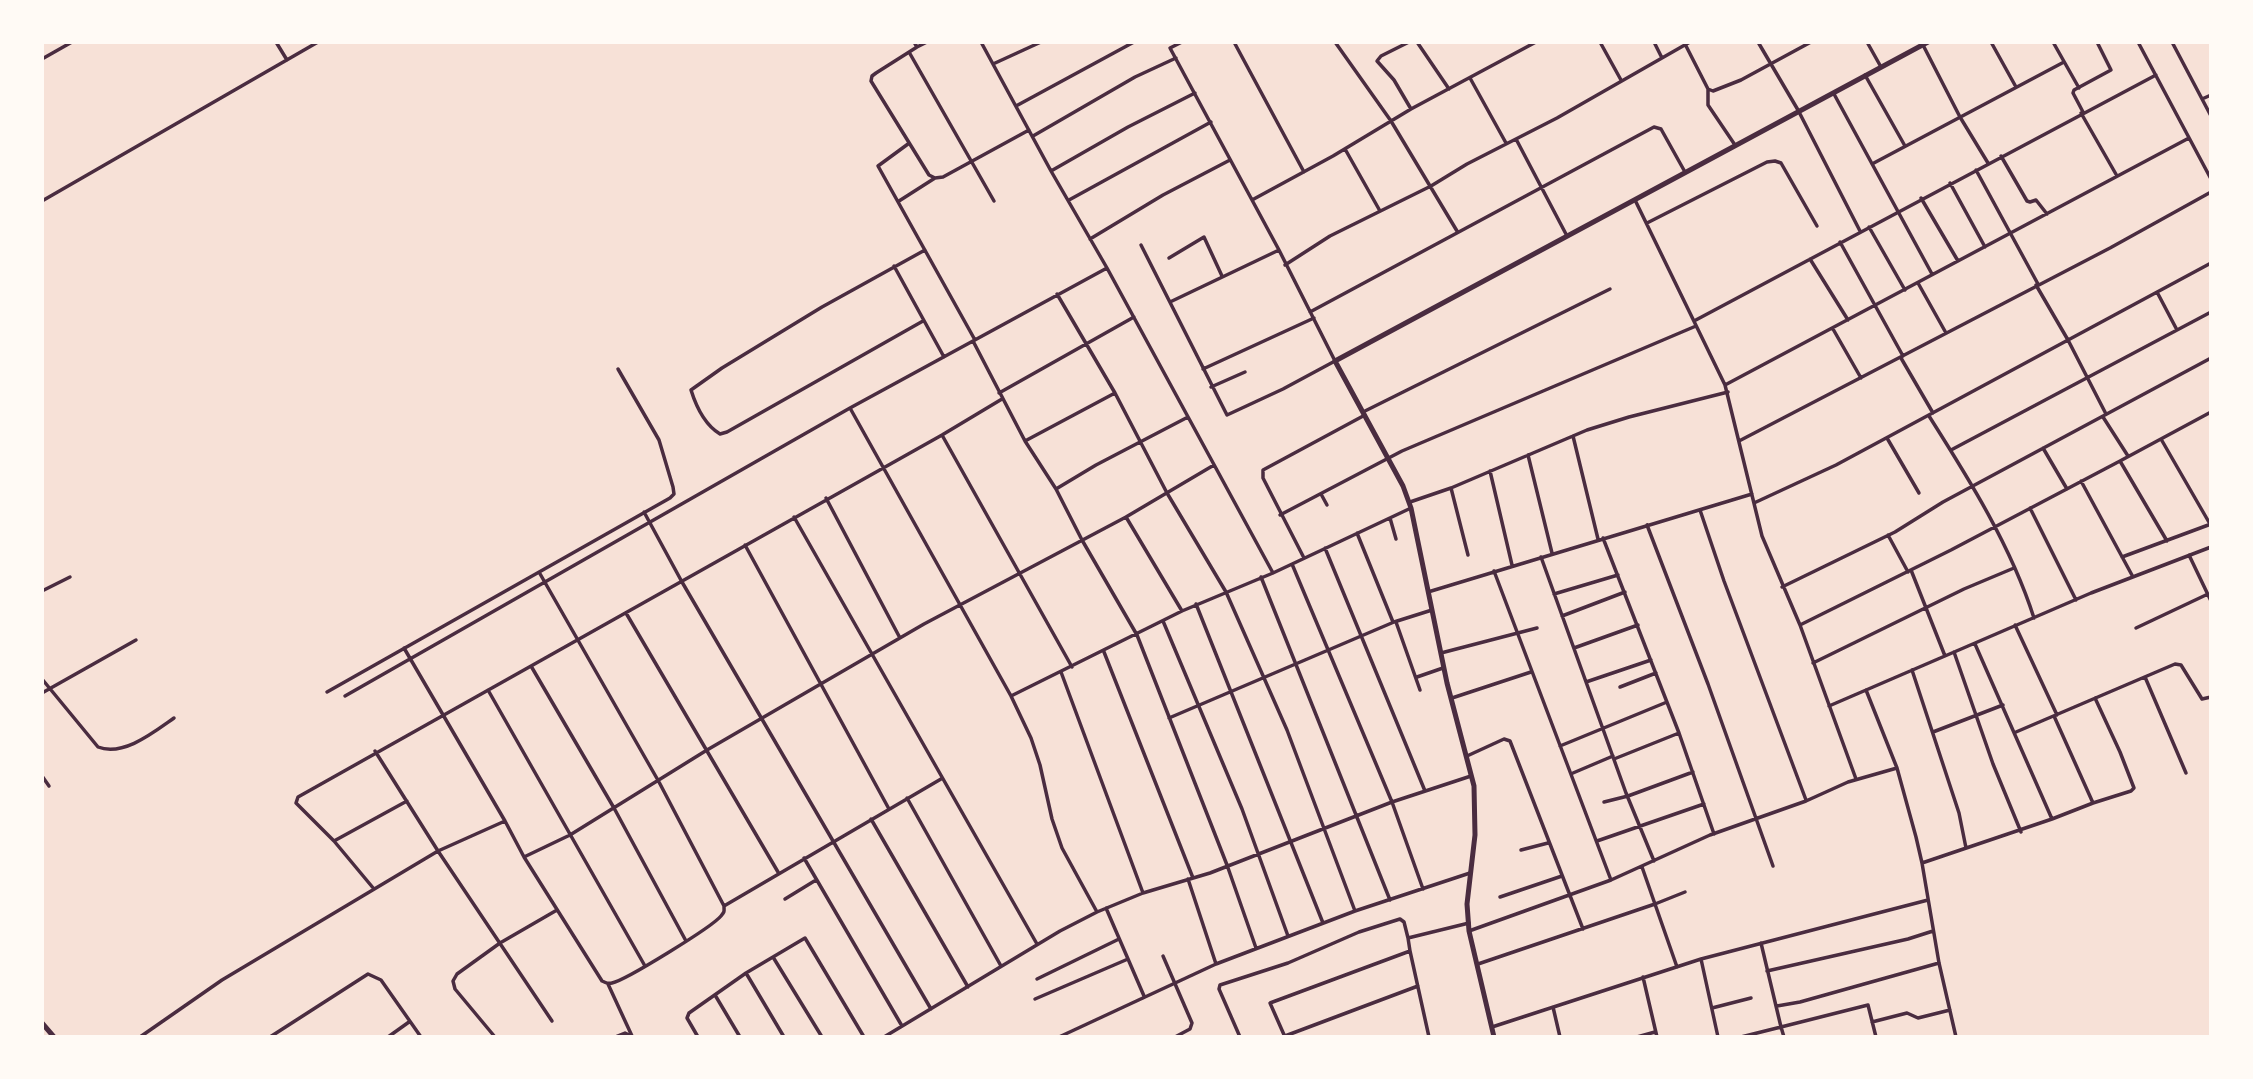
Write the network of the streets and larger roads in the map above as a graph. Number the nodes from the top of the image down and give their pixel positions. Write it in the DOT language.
graph roads {
  1 [pos="72,42"];
  2 [pos="276,42"];
  3 [pos="318,42"];
  4 [pos="915,42"];
  5 [pos="928,42"];
  6 [pos="981,42"];
  7 [pos="1041,42"];
  8 [pos="1134,42"];
  9 [pos="1167,42"];
  10 [pos="1182,42"];
  11 [pos="1234,42"];
  12 [pos="1335,42"];
  13 [pos="1409,42"];
  14 [pos="1417,42"];
  15 [pos="1536,42"];
  16 [pos="1600,42"];
  17 [pos="1654,42"];
  18 [pos="1758,42"];
  19 [pos="1811,42"];
  20 [pos="1867,42"];
  21 [pos="1991,42"];
  22 [pos="2053,42"];
  23 [pos="2097,42"];
  24 [pos="2138,42"];
  25 [pos="2172,42"];
  26 [pos="1688,43"];
  27 [pos="1926,43"];
  28 [pos="917,47"];
  29 [pos="1170,48"];
  30 [pos="909,52"];
  31 [pos="1661,57"];
  32 [pos="1176,58"];
  33 [pos="42,59"];
  34 [pos="287,60"];
  35 [pos="2064,62"];
  36 [pos="992,64"];
  37 [pos="1770,64"];
  38 [pos="1881,67"];
  39 [pos="1865,75"];
  40 [pos="2155,75"];
  41 [pos="1471,78"];
  42 [pos="1621,80"];
  43 [pos="2016,87"];
  44 [pos="2079,88"];
  45 [pos="1449,89"];
  46 [pos="1708,89"];
  47 [pos="1833,92"];
  48 [pos="1195,93"];
  49 [pos="2211,95"];
  50 [pos="2202,99"];
  51 [pos="1016,106"];
  52 [pos="1411,108"];
  53 [pos="1798,110"];
  54 [pos="2082,113"];
  55 [pos="2211,116"];
  56 [pos="1960,117"];
  57 [pos="1391,121"];
  58 [pos="1211,122"];
  59 [pos="1029,130"];
  60 [pos="1033,136"];
  61 [pos="2189,138"];
  62 [pos="1516,139"];
  63 [pos="908,144"];
  64 [pos="1507,144"];
  65 [pos="1735,145"];
  66 [pos="1905,146"];
  67 [pos="1345,149"];
  68 [pos="2001,156"];
  69 [pos="1230,160"];
  70 [pos="972,162"];
  71 [pos="1988,163"];
  72 [pos="1872,164"];
  73 [pos="1976,170"];
  74 [pos="1051,171"];
  75 [pos="1304,172"];
  76 [pos="1685,172"];
  77 [pos="2118,176"];
  78 [pos="935,178"];
  79 [pos="2211,179"];
  80 [pos="1950,183"];
  81 [pos="1431,186"];
  82 [pos="1541,187"];
  83 [pos="2211,192"];
  84 [pos="1921,198"];
  85 [pos="1069,200"];
  86 [pos="1252,200"];
  87 [pos="1635,200"];
  88 [pos="42,201"];
  89 [pos="899,201"];
  90 [pos="994,201"];
  91 [pos="1380,212"];
  92 [pos="1897,212"];
  93 [pos="2047,214"];
  94 [pos="1647,223"];
  95 [pos="1817,226"];
  96 [pos="1869,227"];
  97 [pos="1457,232"];
  98 [pos="1860,232"];
  99 [pos="2012,233"];
  100 [pos="1567,236"];
  101 [pos="1090,239"];
  102 [pos="1840,242"];
  103 [pos="1141,245"];
  104 [pos="1985,247"];
  105 [pos="925,250"];
  106 [pos="1279,250"];
  107 [pos="1169,258"];
  108 [pos="1810,259"];
  109 [pos="1958,261"];
  110 [pos="2211,263"];
  111 [pos="1285,265"];
  112 [pos="894,266"];
  113 [pos="1107,268"];
  114 [pos="1933,275"];
  115 [pos="1222,276"];
  116 [pos="1918,283"];
  117 [pos="2037,284"];
  118 [pos="1610,289"];
  119 [pos="1905,290"];
  120 [pos="2157,292"];
  121 [pos="1057,293"];
  122 [pos="1170,302"];
  123 [pos="1876,305"];
  124 [pos="1310,312"];
  125 [pos="2211,312"];
  126 [pos="1134,317"];
  127 [pos="1314,318"];
  128 [pos="1848,320"];
  129 [pos="923,321"];
  130 [pos="1695,324"];
  131 [pos="1833,329"];
  132 [pos="2177,330"];
  133 [pos="1946,333"];
  134 [pos="2068,340"];
  135 [pos="974,341"];
  136 [pos="1087,342"];
  137 [pos="944,357"];
  138 [pos="1902,357"];
  139 [pos="2211,358"];
  140 [pos="1335,361"];
  141 [pos="618,369"];
  142 [pos="1203,369"];
  143 [pos="1245,372"];
  144 [pos="1861,378"];
  145 [pos="2087,378"];
  146 [pos="1725,385"];
  147 [pos="1212,387"];
  148 [pos="1728,392"];
  149 [pos="999,393"];
  150 [pos="1115,393"];
  151 [pos="1002,399"];
  152 [pos="850,408"];
  153 [pos="1364,413"];
  154 [pos="2210,414"];
  155 [pos="1931,415"];
  156 [pos="2104,415"];
  157 [pos="1188,417"];
  158 [pos="942,435"];
  159 [pos="1573,436"];
  160 [pos="1887,438"];
  161 [pos="2161,439"];
  162 [pos="1025,441"];
  163 [pos="1739,441"];
  164 [pos="1142,443"];
  165 [pos="2043,448"];
  166 [pos="1951,450"];
  167 [pos="1528,455"];
  168 [pos="2128,456"];
  169 [pos="1388,458"];
  170 [pos="2120,461"];
  171 [pos="1214,465"];
  172 [pos="884,468"];
  173 [pos="1490,471"];
  174 [pos="2081,481"];
  175 [pos="1972,487"];
  176 [pos="1451,488"];
  177 [pos="1056,489"];
  178 [pos="2067,489"];
  179 [pos="1167,493"];
  180 [pos="1919,493"];
  181 [pos="1321,494"];
  182 [pos="1752,494"];
  183 [pos="826,498"];
  184 [pos="1754,503"];
  185 [pos="1327,505"];
  186 [pos="1411,505"];
  187 [pos="2030,508"];
  188 [pos="1700,510"];
  189 [pos="644,512"];
  190 [pos="1280,515"];
  191 [pos="794,517"];
  192 [pos="1126,517"];
  193 [pos="1391,518"];
  194 [pos="650,523"];
  195 [pos="2211,524"];
  196 [pos="1647,525"];
  197 [pos="1994,527"];
  198 [pos="1357,533"];
  199 [pos="1888,535"];
  200 [pos="1396,538"];
  201 [pos="1601,539"];
  202 [pos="1082,540"];
  203 [pos="2166,541"];
  204 [pos="745,545"];
  205 [pos="2211,547"];
  206 [pos="1325,548"];
  207 [pos="1552,553"];
  208 [pos="1468,555"];
  209 [pos="2189,555"];
  210 [pos="1541,557"];
  211 [pos="2122,557"];
  212 [pos="1304,559"];
  213 [pos="1292,564"];
  214 [pos="1512,566"];
  215 [pos="2014,568"];
  216 [pos="1494,571"];
  217 [pos="1910,571"];
  218 [pos="539,572"];
  219 [pos="1019,573"];
  220 [pos="1273,573"];
  221 [pos="1618,575"];
  222 [pos="70,577"];
  223 [pos="1261,577"];
  224 [pos="2133,577"];
  225 [pos="545,582"];
  226 [pos="682,582"];
  227 [pos="1782,587"];
  228 [pos="42,591"];
  229 [pos="1226,592"];
  230 [pos="1428,592"];
  231 [pos="1625,592"];
  232 [pos="1554,594"];
  233 [pos="2208,594"];
  234 [pos="2076,600"];
  235 [pos="2211,601"];
  236 [pos="1196,604"];
  237 [pos="958,605"];
  238 [pos="1925,608"];
  239 [pos="1432,610"];
  240 [pos="1182,611"];
  241 [pos="626,613"];
  242 [pos="1562,616"];
  243 [pos="2034,618"];
  244 [pos="1163,621"];
  245 [pos="1395,622"];
  246 [pos="1638,625"];
  247 [pos="1800,625"];
  248 [pos="2015,625"];
  249 [pos="1537,628"];
  250 [pos="2136,628"];
  251 [pos="1517,634"];
  252 [pos="1137,635"];
  253 [pos="1361,636"];
  254 [pos="900,638"];
  255 [pos="136,640"];
  256 [pos="578,640"];
  257 [pos="1975,643"];
  258 [pos="404,648"];
  259 [pos="1573,649"];
  260 [pos="1329,650"];
  261 [pos="1104,652"];
  262 [pos="1954,652"];
  263 [pos="1441,653"];
  264 [pos="873,654"];
  265 [pos="1945,656"];
  266 [pos="411,659"];
  267 [pos="1651,660"];
  268 [pos="1296,663"];
  269 [pos="1813,663"];
  270 [pos="531,666"];
  271 [pos="1072,667"];
  272 [pos="1445,667"];
  273 [pos="1912,670"];
  274 [pos="1061,672"];
  275 [pos="1531,673"];
  276 [pos="1656,673"];
  277 [pos="1264,677"];
  278 [pos="1416,677"];
  279 [pos="2145,677"];
  280 [pos="42,679"];
  281 [pos="1586,682"];
  282 [pos="819,685"];
  283 [pos="1620,687"];
  284 [pos="49,689"];
  285 [pos="488,690"];
  286 [pos="1420,690"];
  287 [pos="1866,690"];
  288 [pos="1231,691"];
  289 [pos="327,692"];
  290 [pos="42,693"];
  291 [pos="345,696"];
  292 [pos="1011,696"];
  293 [pos="2211,697"];
  294 [pos="1452,698"];
  295 [pos="2095,698"];
  296 [pos="1667,702"];
  297 [pos="1199,705"];
  298 [pos="2003,705"];
  299 [pos="1829,706"];
  300 [pos="443,715"];
  301 [pos="1976,715"];
  302 [pos="2056,715"];
  303 [pos="174,718"];
  304 [pos="1169,718"];
  305 [pos="762,719"];
  306 [pos="1603,728"];
  307 [pos="1933,732"];
  308 [pos="2015,732"];
  309 [pos="1679,733"];
  310 [pos="1560,746"];
  311 [pos="707,750"];
  312 [pos="375,751"];
  313 [pos="1467,756"];
  314 [pos="1613,757"];
  315 [pos="1897,768"];
  316 [pos="1693,772"];
  317 [pos="1572,773"];
  318 [pos="2186,773"];
  319 [pos="42,776"];
  320 [pos="1472,776"];
  321 [pos="942,779"];
  322 [pos="1856,779"];
  323 [pos="659,782"];
  324 [pos="49,786"];
  325 [pos="1425,791"];
  326 [pos="1628,796"];
  327 [pos="907,799"];
  328 [pos="407,801"];
  329 [pos="1806,801"];
  330 [pos="1392,802"];
  331 [pos="1604,802"];
  332 [pos="2092,803"];
  333 [pos="1704,804"];
  334 [pos="614,808"];
  335 [pos="888,809"];
  336 [pos="1358,815"];
  337 [pos="871,819"];
  338 [pos="1758,819"];
  339 [pos="2052,819"];
  340 [pos="505,821"];
  341 [pos="1640,826"];
  342 [pos="1324,827"];
  343 [pos="2021,832"];
  344 [pos="1714,834"];
  345 [pos="570,835"];
  346 [pos="1291,840"];
  347 [pos="334,841"];
  348 [pos="834,841"];
  349 [pos="1597,841"];
  350 [pos="1548,843"];
  351 [pos="1966,848"];
  352 [pos="1521,850"];
  353 [pos="438,851"];
  354 [pos="1258,853"];
  355 [pos="524,858"];
  356 [pos="804,858"];
  357 [pos="1654,861"];
  358 [pos="1922,863"];
  359 [pos="1227,865"];
  360 [pos="1773,866"];
  361 [pos="1642,867"];
  362 [pos="778,872"];
  363 [pos="1470,873"];
  364 [pos="1562,876"];
  365 [pos="1191,878"];
  366 [pos="816,880"];
  367 [pos="1611,880"];
  368 [pos="374,889"];
  369 [pos="1423,889"];
  370 [pos="1685,892"];
  371 [pos="1143,893"];
  372 [pos="1570,895"];
  373 [pos="1500,897"];
  374 [pos="785,899"];
  375 [pos="1390,900"];
  376 [pos="1928,900"];
  377 [pos="1656,904"];
  378 [pos="724,906"];
  379 [pos="1106,908"];
  380 [pos="558,910"];
  381 [pos="1355,911"];
  382 [pos="1097,912"];
  383 [pos="1322,923"];
  384 [pos="1469,923"];
  385 [pos="1583,929"];
  386 [pos="1469,931"];
  387 [pos="1933,931"];
  388 [pos="1288,936"];
  389 [pos="1408,938"];
  390 [pos="1119,939"];
  391 [pos="686,941"];
  392 [pos="500,943"];
  393 [pos="1761,943"];
  394 [pos="1037,944"];
  395 [pos="1256,948"];
  396 [pos="1410,951"];
  397 [pos="1163,956"];
  398 [pos="773,957"];
  399 [pos="1128,959"];
  400 [pos="1701,960"];
  401 [pos="1939,963"];
  402 [pos="1216,964"];
  403 [pos="1478,964"];
  404 [pos="645,965"];
  405 [pos="1001,967"];
  406 [pos="1677,968"];
  407 [pos="1768,971"];
  408 [pos="746,973"];
  409 [pos="1643,977"];
  410 [pos="1037,979"];
  411 [pos="1174,982"];
  412 [pos="608,984"];
  413 [pos="1418,986"];
  414 [pos="968,987"];
  415 [pos="715,995"];
  416 [pos="1145,997"];
  417 [pos="1751,998"];
  418 [pos="1035,999"];
  419 [pos="1777,1006"];
  420 [pos="1553,1007"];
  421 [pos="1712,1008"];
  422 [pos="931,1009"];
  423 [pos="1950,1010"];
  424 [pos="552,1021"];
  425 [pos="410,1022"];
  426 [pos="1872,1022"];
  427 [pos="42,1023"];
  428 [pos="902,1026"];
  429 [pos="1492,1027"];
  430 [pos="1781,1027"];
  431 [pos="1657,1034"];
  432 [pos="632,1036"];
  433 [pos="54,1037"];
  434 [pos="140,1037"];
  435 [pos="270,1037"];
  436 [pos="388,1037"];
  437 [pos="421,1037"];
  438 [pos="495,1037"];
  439 [pos="615,1037"];
  440 [pos="698,1037"];
  441 [pos="740,1037"];
  442 [pos="784,1037"];
  443 [pos="822,1037"];
  444 [pos="864,1037"];
  445 [pos="884,1037"];
  446 [pos="1059,1037"];
  447 [pos="1175,1037"];
  448 [pos="1239,1037"];
  449 [pos="1285,1037"];
  450 [pos="1428,1037"];
  451 [pos="1494,1037"];
  452 [pos="1560,1037"];
  453 [pos="1637,1037"];
  454 [pos="1718,1037"];
  455 [pos="1741,1037"];
  456 [pos="1784,1037"];
  457 [pos="1876,1037"];
  458 [pos="1956,1037"];
  1 -- 33 [label="street"];
  2 -- 34 [label="street"];
  3 -- 34 [label="street"];
  4 -- 28 [label="street"];
  5 -- 28 [label="street"];
  6 -- 36 [label="street"];
  7 -- 36 [label="street"];
  8 -- 51 [label="street"];
  9 -- 29 [label="street"];
  10 -- 29 [label="street"];
  11 -- 75 [label="street"];
  12 -- 57 [label="street"];
  13 -- 52 [label="street"];
  14 -- 45 [label="street"];
  15 -- 41 [label="street"];
  16 -- 42 [label="street"];
  17 -- 31 [label="street"];
  18 -- 37 [label="street"];
  19 -- 37 [label="street"];
  20 -- 38 [label="street"];
  21 -- 43 [label="street"];
  22 -- 35 [label="street"];
  23 -- 44 [label="street"];
  24 -- 40 [label="street"];
  25 -- 50 [label="street"];
  26 -- 31 [label="street"];
  26 -- 46 [label="street"];
  27 -- 38 [label="street"];
  27 -- 56 [label="street"];
  28 -- 30 [label="street"];
  29 -- 32 [label="street"];
  30 -- 63 [label="street"];
  30 -- 70 [label="street"];
  31 -- 42 [label="street"];
  32 -- 48 [label="street"];
  32 -- 60 [label="street"];
  34 -- 88 [label="street"];
  35 -- 43 [label="street"];
  35 -- 44 [label="street"];
  36 -- 51 [label="street"];
  37 -- 46 [label="street"];
  37 -- 53 [label="street"];
  38 -- 39 [label="street"];
  39 -- 47 [label="street"];
  39 -- 66 [label="street"];
  40 -- 54 [label="street"];
  40 -- 61 [label="street"];
  41 -- 45 [label="street"];
  41 -- 64 [label="street"];
  42 -- 62 [label="street"];
  43 -- 56 [label="street"];
  44 -- 54 [label="street"];
  45 -- 52 [label="street"];
  46 -- 65 [label="street"];
  47 -- 53 [label="street"];
  47 -- 72 [label="street"];
  48 -- 58 [label="street"];
  48 -- 74 [label="street"];
  49 -- 50 [label="street"];
  50 -- 55 [label="street"];
  51 -- 59 [label="street"];
  52 -- 57 [label="street"];
  53 -- 65 [label="street"];
  53 -- 98 [label="street"];
  54 -- 68 [label="street"];
  54 -- 77 [label="street"];
  56 -- 66 [label="street"];
  56 -- 71 [label="street"];
  57 -- 67 [label="street"];
  57 -- 81 [label="street"];
  58 -- 69 [label="street"];
  58 -- 85 [label="street"];
  59 -- 60 [label="street"];
  59 -- 70 [label="street"];
  60 -- 74 [label="street"];
  61 -- 77 [label="street"];
  61 -- 79 [label="street"];
  62 -- 64 [label="street"];
  62 -- 82 [label="street"];
  63 -- 78 [label="street"];
  63 -- 89 [label="street"];
  64 -- 81 [label="street"];
  65 -- 76 [label="street"];
  66 -- 72 [label="street"];
  67 -- 75 [label="street"];
  67 -- 91 [label="street"];
  68 -- 71 [label="street"];
  68 -- 93 [label="street"];
  69 -- 86 [label="street"];
  69 -- 101 [label="street"];
  70 -- 78 [label="street"];
  70 -- 90 [label="street"];
  71 -- 73 [label="street"];
  72 -- 92 [label="street"];
  73 -- 80 [label="street"];
  73 -- 99 [label="street"];
  74 -- 85 [label="street"];
  75 -- 86 [label="street"];
  76 -- 82 [label="street"];
  76 -- 87 [label="street"];
  77 -- 93 [label="street"];
  78 -- 89 [label="street"];
  80 -- 84 [label="street"];
  80 -- 104 [label="street"];
  81 -- 91 [label="street"];
  81 -- 97 [label="street"];
  82 -- 97 [label="street"];
  82 -- 100 [label="street"];
  83 -- 117 [label="street"];
  84 -- 92 [label="street"];
  84 -- 109 [label="street"];
  85 -- 101 [label="street"];
  86 -- 106 [label="street"];
  87 -- 94 [label="street"];
  87 -- 100 [label="street"];
  89 -- 105 [label="street"];
  91 -- 111 [label="street"];
  92 -- 96 [label="street"];
  92 -- 114 [label="street"];
  93 -- 99 [label="street"];
  94 -- 95 [label="street"];
  94 -- 130 [label="street"];
  96 -- 98 [label="street"];
  96 -- 119 [label="street"];
  97 -- 124 [label="street"];
  98 -- 102 [label="street"];
  99 -- 104 [label="street"];
  99 -- 117 [label="street"];
  100 -- 140 [label="street"];
  101 -- 113 [label="street"];
  102 -- 108 [label="street"];
  102 -- 123 [label="street"];
  103 -- 122 [label="street"];
  104 -- 109 [label="street"];
  105 -- 112 [label="street"];
  105 -- 135 [label="street"];
  106 -- 111 [label="street"];
  106 -- 115 [label="street"];
  107 -- 115 [label="street"];
  108 -- 128 [label="street"];
  108 -- 130 [label="street"];
  109 -- 114 [label="street"];
  110 -- 120 [label="street"];
  111 -- 124 [label="street"];
  112 -- 129 [label="street"];
  112 -- 129 [label="street"];
  113 -- 121 [label="street"];
  113 -- 126 [label="street"];
  114 -- 116 [label="street"];
  115 -- 122 [label="street"];
  116 -- 119 [label="street"];
  116 -- 133 [label="street"];
  117 -- 133 [label="street"];
  117 -- 134 [label="street"];
  118 -- 153 [label="street"];
  119 -- 123 [label="street"];
  120 -- 132 [label="street"];
  120 -- 134 [label="street"];
  121 -- 135 [label="street"];
  121 -- 136 [label="street"];
  122 -- 142 [label="street"];
  123 -- 128 [label="street"];
  123 -- 138 [label="street"];
  124 -- 127 [label="street"];
  125 -- 132 [label="street"];
  126 -- 136 [label="street"];
  126 -- 157 [label="street"];
  127 -- 140 [label="street"];
  127 -- 142 [label="street"];
  128 -- 131 [label="street"];
  129 -- 137 [label="street"];
  130 -- 146 [label="street"];
  130 -- 169 [label="street"];
  131 -- 144 [label="street"];
  131 -- 146 [label="street"];
  132 -- 145 [label="street"];
  133 -- 138 [label="street"];
  134 -- 145 [label="street"];
  134 -- 155 [label="street"];
  135 -- 137 [label="street"];
  135 -- 149 [label="street"];
  136 -- 149 [label="street"];
  136 -- 150 [label="street"];
  137 -- 152 [label="street"];
  138 -- 144 [label="street"];
  138 -- 155 [label="street"];
  139 -- 156 [label="street"];
  140 -- 147 [label="street"];
  140 -- 153 [label="street"];
  141 -- 189 [label="street"];
  142 -- 147 [label="street"];
  143 -- 147 [label="street"];
  144 -- 163 [label="street"];
  145 -- 156 [label="street"];
  145 -- 166 [label="street"];
  146 -- 148 [label="street"];
  148 -- 159 [label="street"];
  148 -- 163 [label="street"];
  149 -- 151 [label="street"];
  150 -- 162 [label="street"];
  150 -- 164 [label="street"];
  151 -- 158 [label="street"];
  151 -- 162 [label="street"];
  152 -- 172 [label="street"];
  152 -- 194 [label="street"];
  153 -- 169 [label="street"];
  153 -- 190 [label="street"];
  154 -- 161 [label="street"];
  155 -- 160 [label="street"];
  155 -- 166 [label="street"];
  156 -- 165 [label="street"];
  156 -- 168 [label="street"];
  157 -- 164 [label="street"];
  157 -- 171 [label="street"];
  158 -- 172 [label="street"];
  158 -- 219 [label="street"];
  159 -- 167 [label="street"];
  159 -- 201 [label="street"];
  160 -- 180 [label="street"];
  160 -- 184 [label="street"];
  161 -- 168 [label="street"];
  161 -- 195 [label="street"];
  162 -- 177 [label="street"];
  163 -- 182 [label="street"];
  164 -- 177 [label="street"];
  164 -- 179 [label="street"];
  165 -- 175 [label="street"];
  165 -- 178 [label="street"];
  166 -- 175 [label="street"];
  167 -- 173 [label="street"];
  167 -- 207 [label="street"];
  168 -- 170 [label="street"];
  169 -- 181 [label="street"];
  169 -- 186 [label="street"];
  170 -- 174 [label="street"];
  170 -- 203 [label="street"];
  171 -- 179 [label="street"];
  171 -- 220 [label="street"];
  172 -- 183 [label="street"];
  172 -- 237 [label="street"];
  173 -- 176 [label="street"];
  173 -- 214 [label="street"];
  174 -- 178 [label="street"];
  174 -- 211 [label="street"];
  175 -- 197 [label="street"];
  175 -- 199 [label="street"];
  176 -- 186 [label="street"];
  176 -- 208 [label="street"];
  177 -- 202 [label="street"];
  178 -- 187 [label="street"];
  179 -- 192 [label="street"];
  179 -- 229 [label="street"];
  181 -- 185 [label="street"];
  181 -- 190 [label="street"];
  182 -- 184 [label="street"];
  182 -- 188 [label="street"];
  183 -- 191 [label="street"];
  183 -- 254 [label="street"];
  184 -- 227 [label="street"];
  186 -- 193 [label="street"];
  186 -- 230 [label="street"];
  187 -- 197 [label="street"];
  187 -- 234 [label="street"];
  188 -- 196 [label="street"];
  188 -- 329 [label="street"];
  189 -- 194 [label="street"];
  189 -- 218 [label="street"];
  190 -- 212 [label="street"];
  191 -- 204 [label="street"];
  191 -- 264 [label="street"];
  192 -- 202 [label="street"];
  192 -- 240 [label="street"];
  193 -- 198 [label="street"];
  193 -- 200 [label="street"];
  194 -- 225 [label="street"];
  194 -- 226 [label="street"];
  195 -- 203 [label="street"];
  196 -- 201 [label="street"];
  196 -- 338 [label="street"];
  197 -- 215 [label="street"];
  197 -- 217 [label="street"];
  198 -- 206 [label="street"];
  198 -- 245 [label="street"];
  199 -- 217 [label="street"];
  199 -- 227 [label="street"];
  201 -- 207 [label="street"];
  201 -- 221 [label="street"];
  202 -- 219 [label="street"];
  202 -- 252 [label="street"];
  203 -- 211 [label="street"];
  204 -- 226 [label="street"];
  204 -- 282 [label="street"];
  205 -- 209 [label="street"];
  206 -- 212 [label="street"];
  206 -- 253 [label="street"];
  207 -- 210 [label="street"];
  209 -- 224 [label="street"];
  209 -- 233 [label="street"];
  210 -- 214 [label="street"];
  210 -- 232 [label="street"];
  211 -- 224 [label="street"];
  212 -- 213 [label="street"];
  213 -- 220 [label="street"];
  213 -- 260 [label="street"];
  214 -- 216 [label="street"];
  215 -- 238 [label="street"];
  215 -- 243 [label="street"];
  216 -- 230 [label="street"];
  216 -- 251 [label="street"];
  217 -- 238 [label="street"];
  217 -- 247 [label="street"];
  218 -- 225 [label="street"];
  218 -- 258 [label="street"];
  219 -- 237 [label="street"];
  219 -- 271 [label="street"];
  220 -- 223 [label="street"];
  221 -- 231 [label="street"];
  221 -- 232 [label="street"];
  222 -- 228 [label="street"];
  223 -- 229 [label="street"];
  223 -- 268 [label="street"];
  224 -- 234 [label="street"];
  225 -- 256 [label="street"];
  225 -- 266 [label="street"];
  226 -- 241 [label="street"];
  226 -- 305 [label="street"];
  227 -- 247 [label="street"];
  229 -- 236 [label="street"];
  229 -- 277 [label="street"];
  230 -- 239 [label="street"];
  231 -- 242 [label="street"];
  231 -- 246 [label="street"];
  232 -- 242 [label="street"];
  233 -- 235 [label="street"];
  233 -- 250 [label="street"];
  234 -- 243 [label="street"];
  236 -- 240 [label="street"];
  236 -- 288 [label="street"];
  237 -- 254 [label="street"];
  237 -- 292 [label="street"];
  238 -- 265 [label="street"];
  238 -- 269 [label="street"];
  239 -- 245 [label="street"];
  239 -- 263 [label="street"];
  240 -- 244 [label="street"];
  241 -- 256 [label="street"];
  241 -- 311 [label="street"];
  242 -- 259 [label="street"];
  243 -- 248 [label="street"];
  244 -- 252 [label="street"];
  244 -- 297 [label="street"];
  245 -- 253 [label="street"];
  245 -- 278 [label="street"];
  246 -- 259 [label="street"];
  246 -- 267 [label="street"];
  247 -- 269 [label="street"];
  248 -- 257 [label="street"];
  248 -- 302 [label="street"];
  249 -- 251 [label="street"];
  251 -- 263 [label="street"];
  251 -- 275 [label="street"];
  252 -- 261 [label="street"];
  252 -- 304 [label="street"];
  253 -- 260 [label="street"];
  253 -- 325 [label="street"];
  254 -- 264 [label="street"];
  255 -- 284 [label="street"];
  256 -- 270 [label="street"];
  256 -- 323 [label="street"];
  257 -- 262 [label="street"];
  257 -- 298 [label="street"];
  258 -- 266 [label="street"];
  258 -- 289 [label="street"];
  259 -- 281 [label="street"];
  260 -- 268 [label="street"];
  260 -- 330 [label="street"];
  261 -- 271 [label="street"];
  261 -- 365 [label="street"];
  262 -- 265 [label="street"];
  262 -- 301 [label="street"];
  263 -- 272 [label="street"];
  264 -- 282 [label="street"];
  264 -- 321 [label="street"];
  265 -- 273 [label="street"];
  266 -- 291 [label="street"];
  266 -- 300 [label="street"];
  267 -- 276 [label="street"];
  267 -- 281 [label="street"];
  268 -- 277 [label="street"];
  268 -- 336 [label="street"];
  269 -- 299 [label="street"];
  270 -- 285 [label="street"];
  270 -- 334 [label="street"];
  271 -- 274 [label="street"];
  272 -- 278 [label="street"];
  272 -- 294 [label="street"];
  273 -- 287 [label="street"];
  273 -- 307 [label="street"];
  274 -- 292 [label="street"];
  274 -- 371 [label="street"];
  275 -- 294 [label="street"];
  275 -- 310 [label="street"];
  276 -- 283 [label="street"];
  276 -- 296 [label="street"];
  277 -- 288 [label="street"];
  277 -- 342 [label="street"];
  278 -- 286 [label="street"];
  279 -- 293 [label="street"];
  279 -- 295 [label="street"];
  279 -- 318 [label="street"];
  280 -- 284 [label="street"];
  281 -- 306 [label="street"];
  282 -- 305 [label="street"];
  282 -- 335 [label="street"];
  284 -- 290 [label="street"];
  284 -- 303 [label="street"];
  285 -- 300 [label="street"];
  285 -- 345 [label="street"];
  287 -- 299 [label="street"];
  287 -- 315 [label="street"];
  288 -- 297 [label="street"];
  288 -- 346 [label="street"];
  292 -- 382 [label="street"];
  294 -- 313 [label="street"];
  295 -- 302 [label="street"];
  295 -- 332 [label="street"];
  296 -- 306 [label="street"];
  296 -- 309 [label="street"];
  297 -- 304 [label="street"];
  297 -- 354 [label="street"];
  298 -- 301 [label="street"];
  298 -- 308 [label="street"];
  299 -- 322 [label="street"];
  300 -- 312 [label="street"];
  300 -- 340 [label="street"];
  301 -- 307 [label="street"];
  301 -- 343 [label="street"];
  302 -- 308 [label="street"];
  302 -- 332 [label="street"];
  304 -- 359 [label="street"];
  305 -- 311 [label="street"];
  305 -- 348 [label="street"];
  306 -- 310 [label="street"];
  306 -- 314 [label="street"];
  307 -- 351 [label="street"];
  308 -- 339 [label="street"];
  309 -- 314 [label="street"];
  309 -- 316 [label="street"];
  310 -- 317 [label="street"];
  311 -- 323 [label="street"];
  311 -- 362 [label="street"];
  312 -- 328 [label="street"];
  312 -- 347 [label="street"];
  313 -- 320 [label="street"];
  313 -- 350 [label="street"];
  314 -- 317 [label="street"];
  314 -- 326 [label="street"];
  315 -- 322 [label="street"];
  315 -- 358 [label="street"];
  316 -- 326 [label="street"];
  316 -- 333 [label="street"];
  317 -- 349 [label="street"];
  319 -- 324 [label="street"];
  320 -- 325 [label="street"];
  320 -- 363 [label="street"];
  321 -- 327 [label="street"];
  321 -- 394 [label="street"];
  322 -- 329 [label="street"];
  323 -- 334 [label="street"];
  323 -- 378 [label="street"];
  325 -- 330 [label="street"];
  326 -- 331 [label="street"];
  326 -- 341 [label="street"];
  327 -- 335 [label="street"];
  327 -- 405 [label="street"];
  328 -- 347 [label="street"];
  328 -- 353 [label="street"];
  329 -- 338 [label="street"];
  330 -- 336 [label="street"];
  330 -- 369 [label="street"];
  332 -- 339 [label="street"];
  333 -- 341 [label="street"];
  333 -- 344 [label="street"];
  334 -- 345 [label="street"];
  334 -- 391 [label="street"];
  335 -- 337 [label="street"];
  336 -- 342 [label="street"];
  336 -- 375 [label="street"];
  337 -- 348 [label="street"];
  337 -- 414 [label="street"];
  338 -- 344 [label="street"];
  338 -- 360 [label="street"];
  339 -- 343 [label="street"];
  340 -- 353 [label="street"];
  340 -- 355 [label="street"];
  341 -- 349 [label="street"];
  341 -- 357 [label="street"];
  342 -- 346 [label="street"];
  342 -- 381 [label="street"];
  343 -- 351 [label="street"];
  344 -- 357 [label="street"];
  345 -- 355 [label="street"];
  345 -- 404 [label="street"];
  346 -- 354 [label="street"];
  346 -- 383 [label="street"];
  347 -- 368 [label="street"];
  348 -- 356 [label="street"];
  348 -- 422 [label="street"];
  349 -- 367 [label="street"];
  350 -- 352 [label="street"];
  350 -- 364 [label="street"];
  351 -- 358 [label="street"];
  353 -- 368 [label="street"];
  353 -- 392 [label="street"];
  354 -- 359 [label="street"];
  354 -- 388 [label="street"];
  355 -- 380 [label="street"];
  356 -- 362 [label="street"];
  356 -- 366 [label="street"];
  357 -- 361 [label="street"];
  358 -- 376 [label="street"];
  359 -- 365 [label="street"];
  359 -- 395 [label="street"];
  361 -- 367 [label="street"];
  361 -- 377 [label="street"];
  362 -- 378 [label="street"];
  363 -- 369 [label="street"];
  363 -- 384 [label="street"];
  364 -- 372 [label="street"];
  364 -- 373 [label="street"];
  365 -- 371 [label="street"];
  365 -- 402 [label="street"];
  366 -- 374 [label="street"];
  366 -- 428 [label="street"];
  367 -- 372 [label="street"];
  368 -- 434 [label="street"];
  369 -- 375 [label="street"];
  370 -- 377 [label="street"];
  371 -- 379 [label="street"];
  372 -- 385 [label="street"];
  372 -- 386 [label="street"];
  375 -- 381 [label="street"];
  376 -- 387 [label="street"];
  376 -- 393 [label="street"];
  377 -- 385 [label="street"];
  377 -- 406 [label="street"];
  378 -- 391 [label="street"];
  379 -- 382 [label="street"];
  379 -- 390 [label="street"];
  380 -- 392 [label="street"];
  380 -- 412 [label="street"];
  381 -- 383 [label="street"];
  382 -- 394 [label="street"];
  383 -- 388 [label="street"];
  384 -- 386 [label="street"];
  384 -- 389 [label="street"];
  385 -- 403 [label="street"];
  386 -- 403 [label="street"];
  387 -- 401 [label="street"];
  387 -- 407 [label="street"];
  388 -- 395 [label="street"];
  389 -- 396 [label="street"];
  389 -- 448 [label="street"];
  390 -- 399 [label="street"];
  390 -- 410 [label="street"];
  391 -- 404 [label="street"];
  392 -- 424 [label="street"];
  392 -- 438 [label="street"];
  393 -- 400 [label="street"];
  393 -- 407 [label="street"];
  394 -- 405 [label="street"];
  395 -- 402 [label="street"];
  396 -- 413 [label="street"];
  396 -- 449 [label="street"];
  397 -- 411 [label="street"];
  398 -- 408 [label="street"];
  398 -- 443 [label="street"];
  398 -- 444 [label="street"];
  399 -- 416 [label="street"];
  399 -- 418 [label="street"];
  400 -- 406 [label="street"];
  400 -- 421 [label="street"];
  401 -- 419 [label="street"];
  401 -- 423 [label="street"];
  402 -- 411 [label="street"];
  403 -- 429 [label="street"];
  404 -- 412 [label="street"];
  405 -- 414 [label="street"];
  406 -- 409 [label="street"];
  407 -- 419 [label="street"];
  408 -- 415 [label="street"];
  408 -- 442 [label="street"];
  409 -- 420 [label="street"];
  409 -- 431 [label="street"];
  411 -- 416 [label="street"];
  411 -- 447 [label="street"];
  412 -- 432 [label="street"];
  413 -- 449 [label="street"];
  413 -- 450 [label="street"];
  414 -- 422 [label="street"];
  415 -- 440 [label="street"];
  415 -- 441 [label="street"];
  416 -- 446 [label="street"];
  417 -- 421 [label="street"];
  419 -- 430 [label="street"];
  420 -- 429 [label="street"];
  420 -- 452 [label="street"];
  421 -- 454 [label="street"];
  422 -- 428 [label="street"];
  423 -- 426 [label="street"];
  423 -- 458 [label="street"];
  425 -- 435 [label="street"];
  425 -- 436 [label="street"];
  425 -- 437 [label="street"];
  426 -- 430 [label="street"];
  426 -- 457 [label="street"];
  427 -- 433 [label="street"];
  428 -- 445 [label="street"];
  429 -- 451 [label="street"];
  430 -- 455 [label="street"];
  430 -- 456 [label="street"];
  431 -- 453 [label="street"];
  432 -- 439 [label="street"];
}
